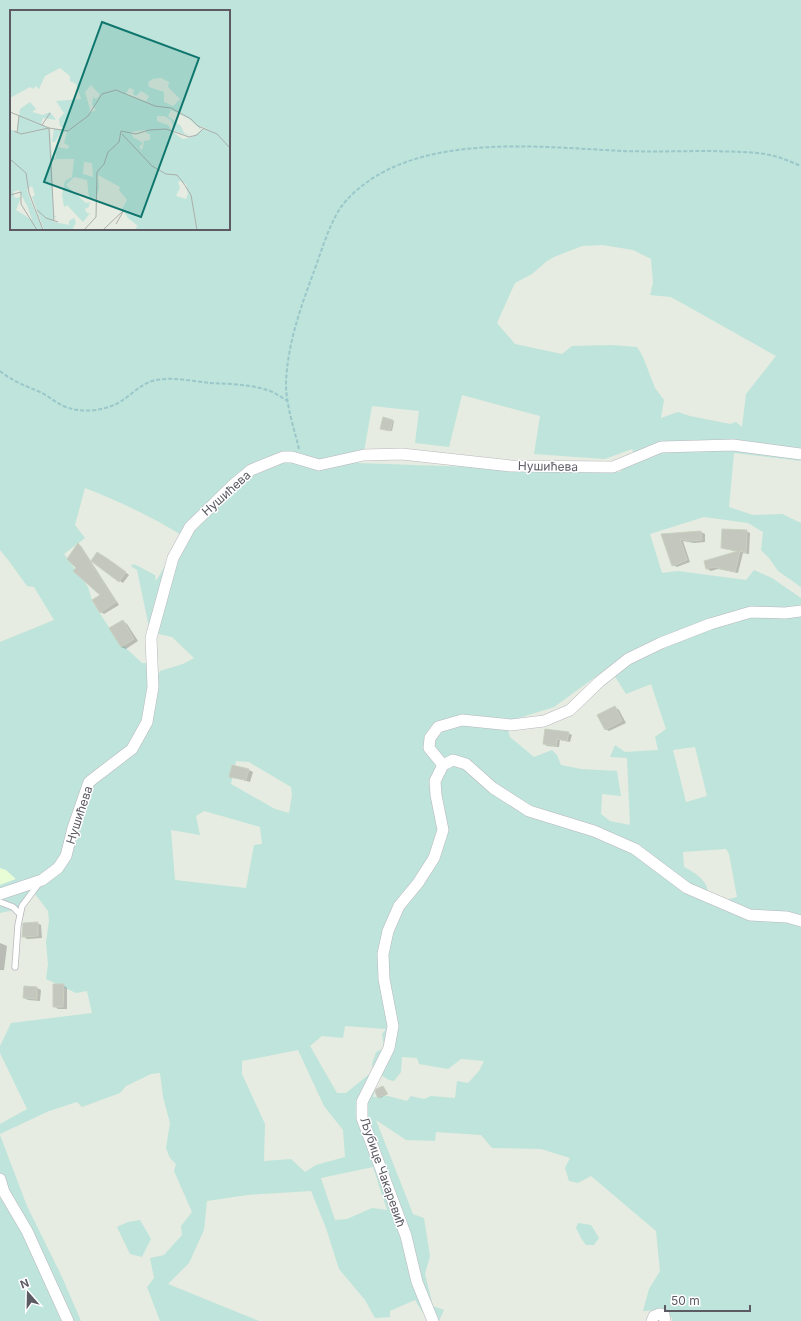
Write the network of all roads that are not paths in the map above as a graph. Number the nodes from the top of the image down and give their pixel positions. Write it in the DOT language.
graph roads {
  1 [pos="801,454"];
  2 [pos="801,611"];
  3 [pos="443,765"];
  4 [pos="42,880"];
  5 [pos="0,894"];
  6 [pos="0,902"];
  7 [pos="20,914"];
  8 [pos="801,921"];
  9 [pos="15,967"];
  10 [pos="0,1179"];
  11 [pos="68,1321"];
  12 [pos="433,1321"];
  13 [pos="652,1321"];
  14 [pos="665,1321"];
  1 -- 4 [label="street, Нушићева"];
  2 -- 3 [label="street"];
  3 -- 8 [label="street"];
  3 -- 12 [label="street, Љубице Чакаревић"];
  4 -- 5 [label="street, Нушићева"];
  4 -- 7 [label="lane, Нушићева"];
  6 -- 7 [label="lane"];
  7 -- 9 [label="lane, Нушићева"];
  10 -- 11 [label="street"];
  13 -- 14 [label="street"];
}
